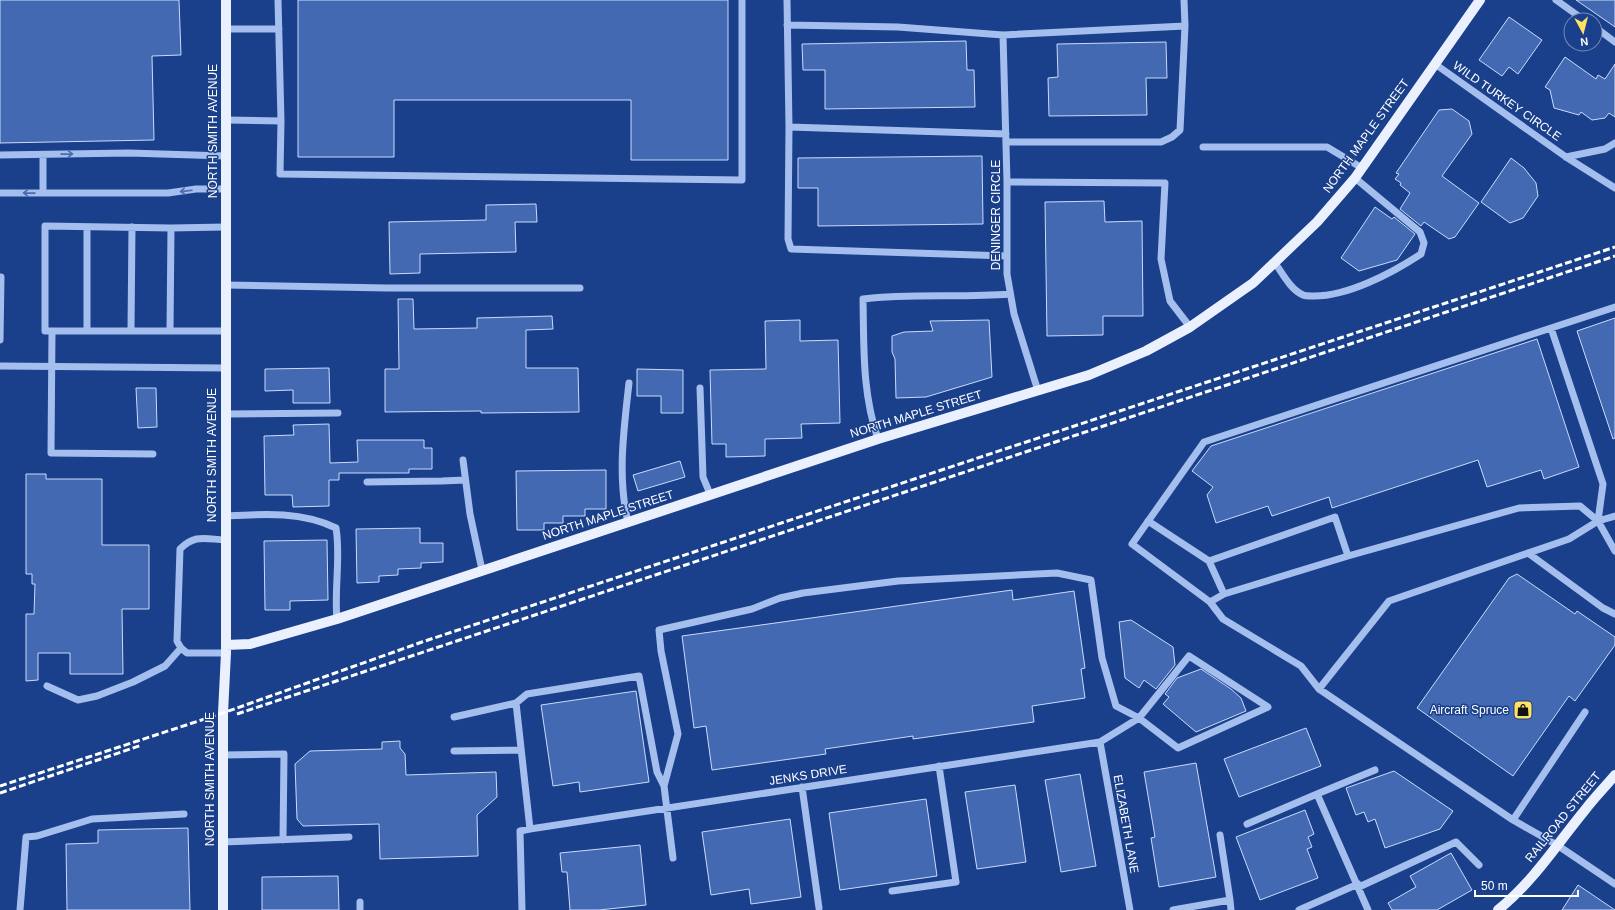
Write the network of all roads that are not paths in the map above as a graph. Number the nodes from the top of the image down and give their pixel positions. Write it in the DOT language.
graph roads {
  1 [pos="226,0"];
  2 [pos="278,0"];
  3 [pos="742,0"];
  4 [pos="787,0"];
  5 [pos="1184,0"];
  6 [pos="1480,0"];
  7 [pos="1556,0"];
  8 [pos="1573,12"];
  9 [pos="788,25"];
  10 [pos="1185,26"];
  11 [pos="226,29"];
  12 [pos="279,29"];
  13 [pos="1603,34"];
  14 [pos="1003,35"];
  15 [pos="1615,42"];
  16 [pos="1435,64"];
  17 [pos="226,120"];
  18 [pos="280,120"];
  19 [pos="789,127"];
  20 [pos="1006,134"];
  21 [pos="1007,142"];
  22 [pos="1615,143"];
  23 [pos="1203,148"];
  24 [pos="42,155"];
  25 [pos="0,156"];
  26 [pos="226,156"];
  27 [pos="1566,157"];
  28 [pos="1362,168"];
  29 [pos="1355,178"];
  30 [pos="1007,182"];
  31 [pos="1615,188"];
  32 [pos="225,189"];
  33 [pos="0,192"];
  34 [pos="43,193"];
  35 [pos="87,227"];
  36 [pos="132,227"];
  37 [pos="225,227"];
  38 [pos="171,228"];
  39 [pos="1007,256"];
  40 [pos="1275,263"];
  41 [pos="0,277"];
  42 [pos="225,285"];
  43 [pos="580,288"];
  44 [pos="1010,294"];
  45 [pos="1615,307"];
  46 [pos="1190,327"];
  47 [pos="1551,328"];
  48 [pos="52,331"];
  49 [pos="86,331"];
  50 [pos="131,331"];
  51 [pos="170,331"];
  52 [pos="225,331"];
  53 [pos="0,340"];
  54 [pos="0,366"];
  55 [pos="52,367"];
  56 [pos="225,368"];
  57 [pos="629,383"];
  58 [pos="700,388"];
  59 [pos="1038,391"];
  60 [pos="338,413"];
  61 [pos="225,414"];
  62 [pos="878,439"];
  63 [pos="154,454"];
  64 [pos="463,460"];
  65 [pos="465,480"];
  66 [pos="367,482"];
  67 [pos="710,494"];
  68 [pos="225,516"];
  69 [pos="1615,516"];
  70 [pos="1148,521"];
  71 [pos="1598,521"];
  72 [pos="628,522"];
  73 [pos="225,540"];
  74 [pos="1615,551"];
  75 [pos="1528,553"];
  76 [pos="1348,556"];
  77 [pos="1209,561"];
  78 [pos="482,570"];
  79 [pos="1224,594"];
  80 [pos="1210,602"];
  81 [pos="1615,614"];
  82 [pos="337,619"];
  83 [pos="181,648"];
  84 [pos="226,649"];
  85 [pos="47,686"];
  86 [pos="1319,690"];
  87 [pos="516,703"];
  88 [pos="1585,712"];
  89 [pos="454,717"];
  90 [pos="1139,718"];
  91 [pos="1100,742"];
  92 [pos="520,750"];
  93 [pos="454,751"];
  94 [pos="223,755"];
  95 [pos="939,766"];
  96 [pos="1374,770"];
  97 [pos="1615,775"];
  98 [pos="664,786"];
  99 [pos="802,787"];
  100 [pos="1317,794"];
  101 [pos="666,808"];
  102 [pos="184,814"];
  103 [pos="1513,820"];
  104 [pos="1247,824"];
  105 [pos="530,829"];
  106 [pos="1220,835"];
  107 [pos="349,837"];
  108 [pos="283,840"];
  109 [pos="223,842"];
  110 [pos="1557,845"];
  111 [pos="673,858"];
  112 [pos="1479,864"];
  113 [pos="1615,884"];
  114 [pos="1358,886"];
  115 [pos="892,891"];
  116 [pos="1230,900"];
  117 [pos="819,908"];
  118 [pos="20,910"];
  119 [pos="222,910"];
  120 [pos="522,910"];
  121 [pos="1130,910"];
  122 [pos="1173,910"];
  123 [pos="1231,910"];
  124 [pos="1298,910"];
  125 [pos="1368,910"];
  126 [pos="1498,910"];
  1 -- 11 [label="main road, NORTH SMITH AVENUE"];
  2 -- 12 [label="street"];
  3 -- 18 [label="street"];
  4 -- 9 [label="street"];
  5 -- 10 [label="street"];
  6 -- 16 [label="main road, NORTH MAPLE STREET"];
  7 -- 8 [label="street"];
  9 -- 14 [label="street"];
  9 -- 19 [label="street"];
  10 -- 14 [label="street"];
  10 -- 21 [label="street"];
  11 -- 12 [label="street"];
  11 -- 17 [label="main road, NORTH SMITH AVENUE"];
  12 -- 18 [label="street"];
  13 -- 15 [label="street"];
  14 -- 20 [label="street, DENINGER CIRCLE"];
  16 -- 27 [label="street, WILD TURKEY CIRCLE"];
  16 -- 28 [label="main road, NORTH MAPLE STREET"];
  17 -- 18 [label="street"];
  17 -- 26 [label="main road, NORTH SMITH AVENUE"];
  19 -- 20 [label="street"];
  19 -- 39 [label="street"];
  20 -- 21 [label="street, DENINGER CIRCLE"];
  21 -- 30 [label="street, DENINGER CIRCLE"];
  22 -- 27 [label="street"];
  23 -- 28 [label="street"];
  24 -- 25 [label="street"];
  24 -- 26 [label="street, one-way"];
  24 -- 34 [label="street"];
  26 -- 32 [label="main road, NORTH SMITH AVENUE"];
  27 -- 31 [label="street, WILD TURKEY CIRCLE"];
  28 -- 29 [label="main road, NORTH MAPLE STREET"];
  29 -- 40 [label="main road, NORTH MAPLE STREET"];
  29 -- 40 [label="street"];
  30 -- 39 [label="street, DENINGER CIRCLE"];
  30 -- 46 [label="street"];
  32 -- 34 [label="street, one-way"];
  32 -- 37 [label="main road, NORTH SMITH AVENUE"];
  34 -- 33 [label="street, one-way"];
  35 -- 36 [label="street"];
  35 -- 48 [label="street"];
  35 -- 49 [label="street"];
  36 -- 38 [label="street"];
  36 -- 50 [label="street"];
  37 -- 38 [label="street"];
  37 -- 42 [label="main road, NORTH SMITH AVENUE"];
  38 -- 51 [label="street"];
  39 -- 44 [label="street, DENINGER CIRCLE"];
  40 -- 46 [label="main road, NORTH MAPLE STREET"];
  41 -- 53 [label="street"];
  42 -- 43 [label="street"];
  42 -- 52 [label="main road, NORTH SMITH AVENUE"];
  44 -- 59 [label="street, DENINGER CIRCLE"];
  44 -- 62 [label="street"];
  45 -- 47 [label="street"];
  46 -- 59 [label="main road, NORTH MAPLE STREET"];
  47 -- 70 [label="street"];
  47 -- 71 [label="street"];
  48 -- 49 [label="street"];
  48 -- 55 [label="street"];
  49 -- 50 [label="street"];
  50 -- 51 [label="street"];
  51 -- 52 [label="street"];
  52 -- 56 [label="main road, NORTH SMITH AVENUE"];
  54 -- 55 [label="street"];
  55 -- 56 [label="street"];
  55 -- 63 [label="street"];
  56 -- 61 [label="main road, NORTH SMITH AVENUE"];
  57 -- 72 [label="street"];
  58 -- 67 [label="street"];
  59 -- 62 [label="main road, NORTH MAPLE STREET"];
  60 -- 61 [label="street"];
  61 -- 68 [label="main road, NORTH SMITH AVENUE"];
  62 -- 67 [label="main road, NORTH MAPLE STREET"];
  64 -- 65 [label="street"];
  65 -- 66 [label="street"];
  65 -- 78 [label="street"];
  67 -- 72 [label="main road, NORTH MAPLE STREET"];
  68 -- 73 [label="main road, NORTH SMITH AVENUE"];
  68 -- 82 [label="street"];
  69 -- 71 [label="street"];
  70 -- 77 [label="street"];
  70 -- 80 [label="street"];
  71 -- 74 [label="street"];
  71 -- 75 [label="street"];
  71 -- 76 [label="street"];
  72 -- 78 [label="main road, NORTH MAPLE STREET"];
  73 -- 83 [label="street"];
  73 -- 84 [label="main road, NORTH SMITH AVENUE"];
  75 -- 81 [label="street"];
  75 -- 86 [label="street"];
  76 -- 77 [label="street"];
  76 -- 79 [label="street"];
  77 -- 79 [label="street"];
  78 -- 82 [label="main road, NORTH MAPLE STREET"];
  79 -- 80 [label="street"];
  80 -- 86 [label="street"];
  82 -- 84 [label="main road, NORTH MAPLE STREET"];
  83 -- 84 [label="street"];
  83 -- 85 [label="street"];
  84 -- 94 [label="main road, NORTH SMITH AVENUE"];
  86 -- 103 [label="street"];
  87 -- 89 [label="street"];
  87 -- 92 [label="street"];
  87 -- 98 [label="street"];
  88 -- 103 [label="street"];
  90 -- 90 [label="street"];
  90 -- 91 [label="street"];
  90 -- 98 [label="street"];
  91 -- 95 [label="street, JENKS DRIVE"];
  91 -- 121 [label="street, ELIZABETH LANE"];
  92 -- 93 [label="street"];
  92 -- 105 [label="street"];
  94 -- 108 [label="street"];
  94 -- 109 [label="main road, NORTH SMITH AVENUE"];
  95 -- 99 [label="street, JENKS DRIVE"];
  95 -- 115 [label="street"];
  96 -- 100 [label="street"];
  97 -- 110 [label="main road, RAILROAD STREET"];
  98 -- 101 [label="street"];
  99 -- 101 [label="street, JENKS DRIVE"];
  99 -- 117 [label="street"];
  100 -- 104 [label="street"];
  100 -- 114 [label="street"];
  101 -- 105 [label="street, JENKS DRIVE"];
  101 -- 111 [label="street"];
  102 -- 118 [label="street"];
  103 -- 110 [label="street"];
  105 -- 120 [label="street, JENKS DRIVE"];
  106 -- 116 [label="street"];
  107 -- 108 [label="street"];
  108 -- 109 [label="street"];
  109 -- 119 [label="main road, NORTH SMITH AVENUE"];
  110 -- 113 [label="street"];
  110 -- 126 [label="main road, RAILROAD STREET"];
  112 -- 114 [label="street"];
  114 -- 124 [label="street"];
  114 -- 125 [label="street"];
  116 -- 122 [label="street"];
  116 -- 123 [label="street"];
}
